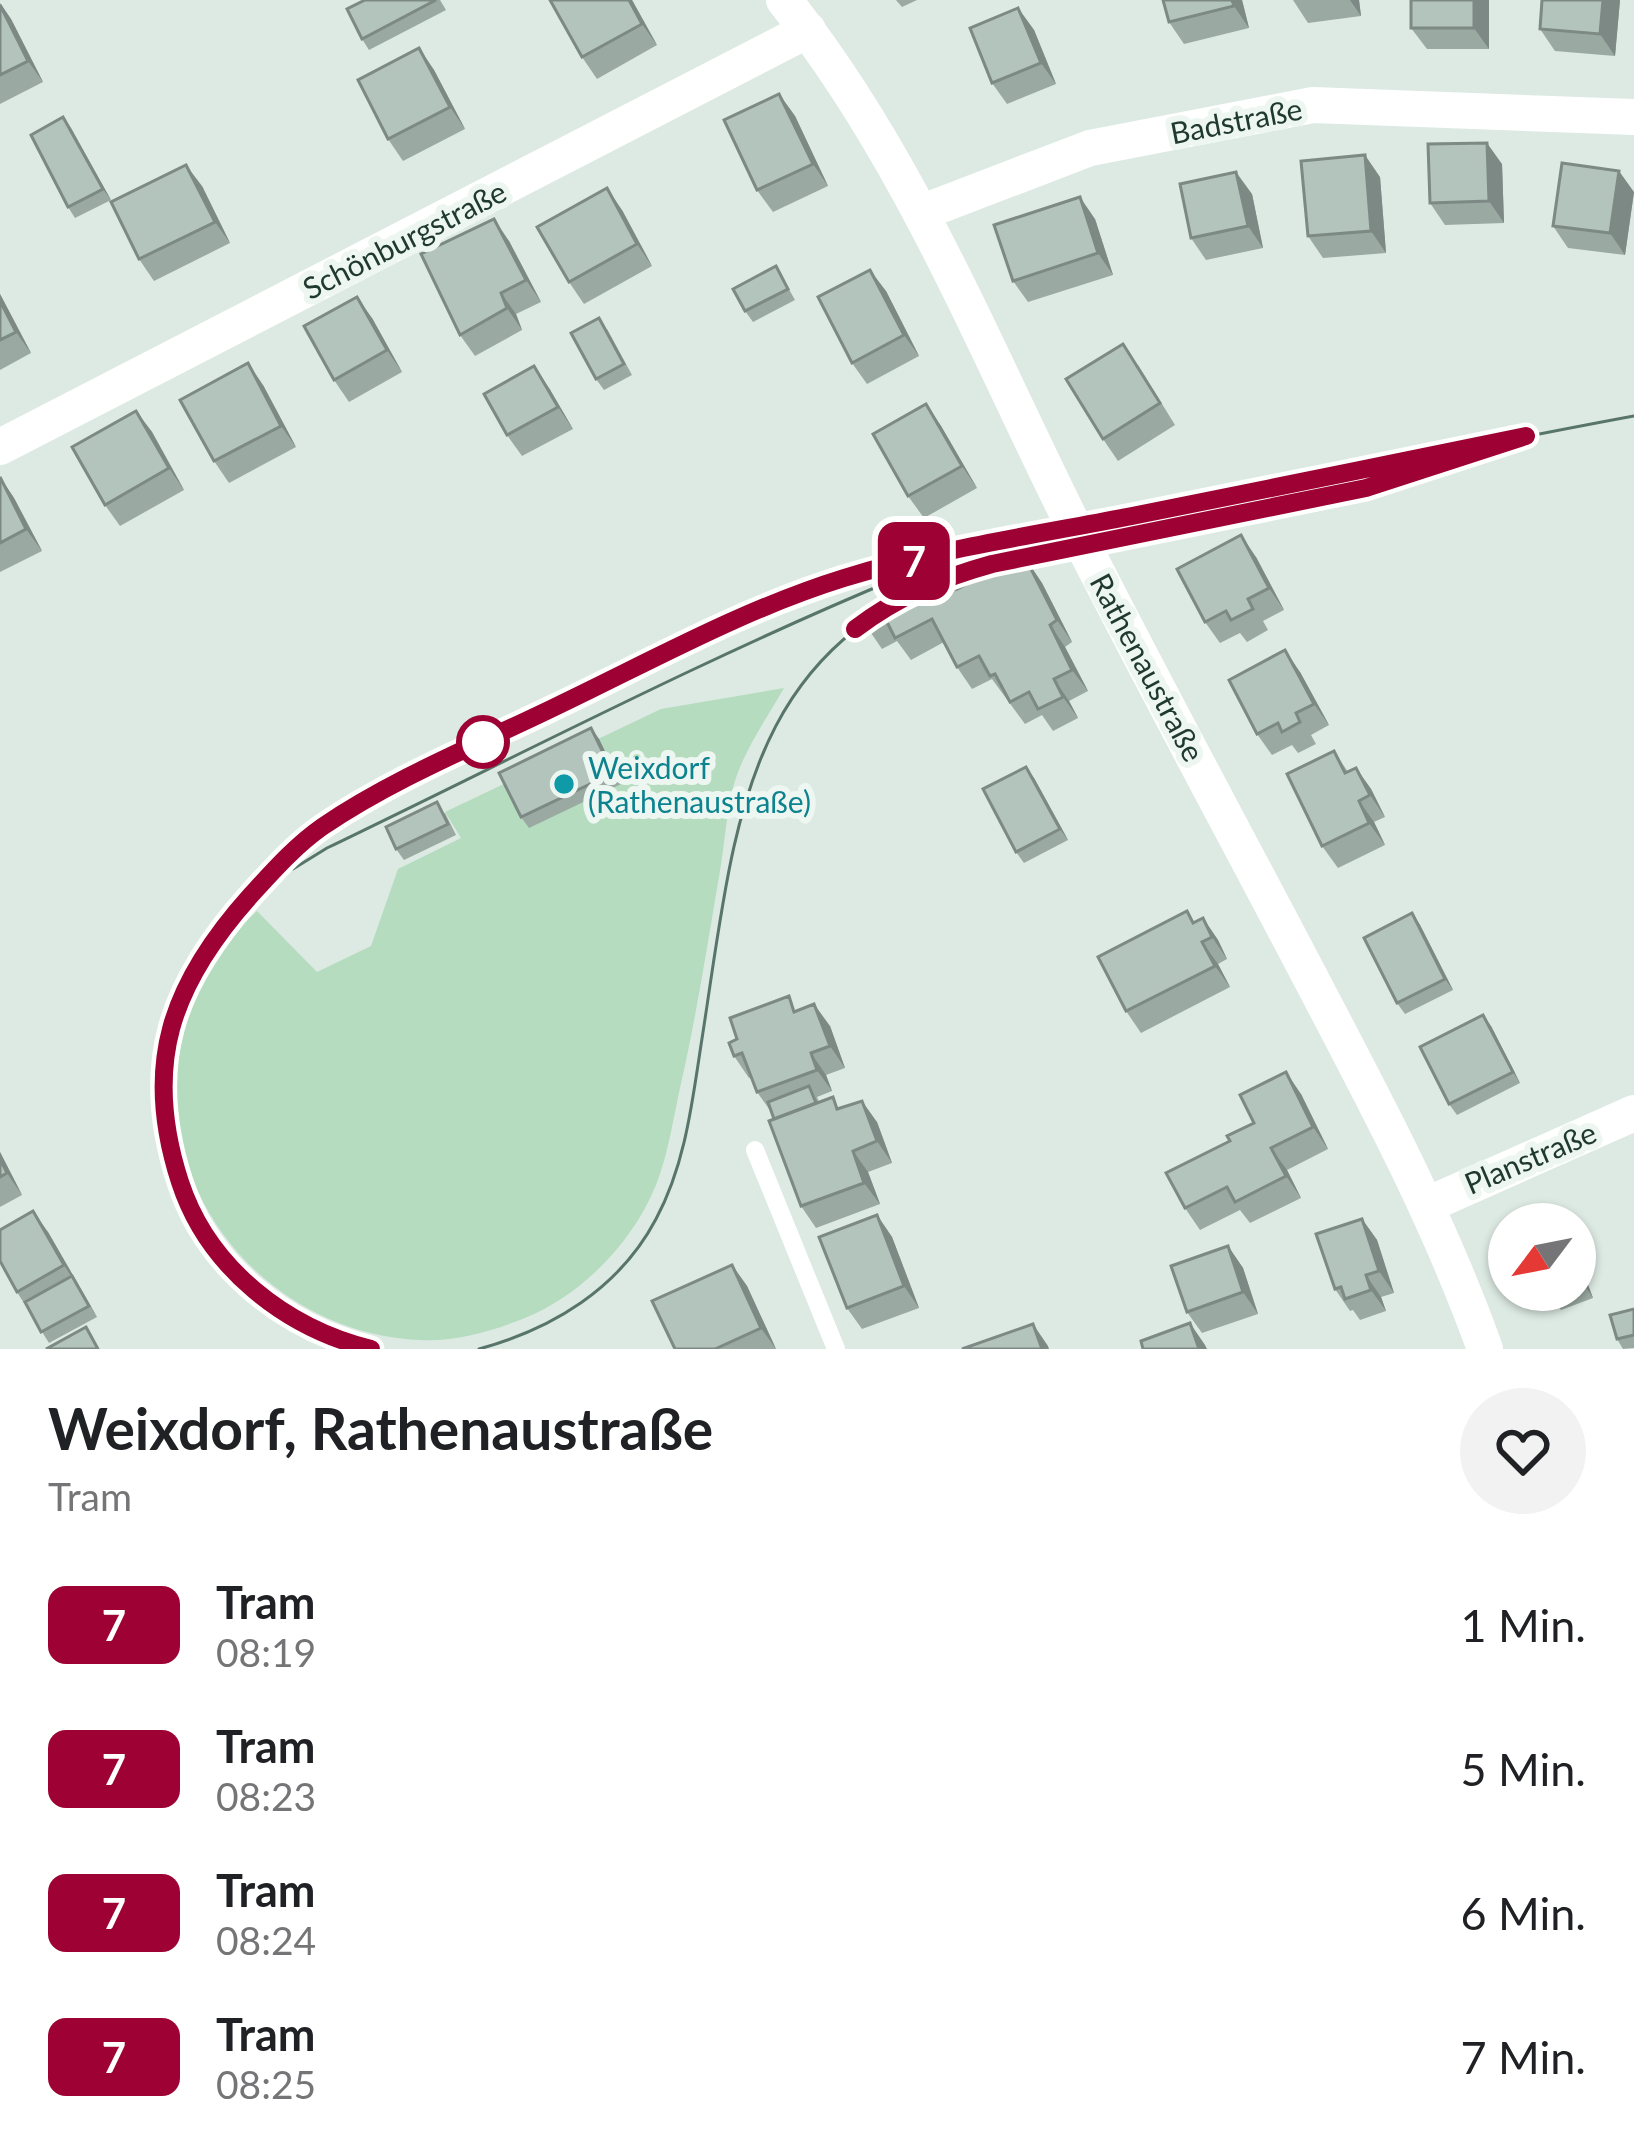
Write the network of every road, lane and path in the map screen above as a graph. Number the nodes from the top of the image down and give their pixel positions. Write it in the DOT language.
graph roads {
  1 [pos="784,0"];
  2 [pos="808,30"];
  3 [pos="1634,117"];
  4 [pos="923,212"];
  5 [pos="0,447"];
  6 [pos="1634,1113"];
  7 [pos="755,1150"];
  8 [pos="1427,1204"];
  9 [pos="836,1349"];
  10 [pos="1485,1349"];
  1 -- 2 [label="street, Rathenaustraße"];
  2 -- 4 [label="street, Rathenaustraße"];
  2 -- 5 [label="street, Schönburgstraße"];
  3 -- 4 [label="street, Badstraße"];
  4 -- 8 [label="street, Rathenaustraße"];
  6 -- 8 [label="street, Planstraße"];
  7 -- 9 [label="lane"];
  8 -- 10 [label="street, Rathenaustraße"];
}
